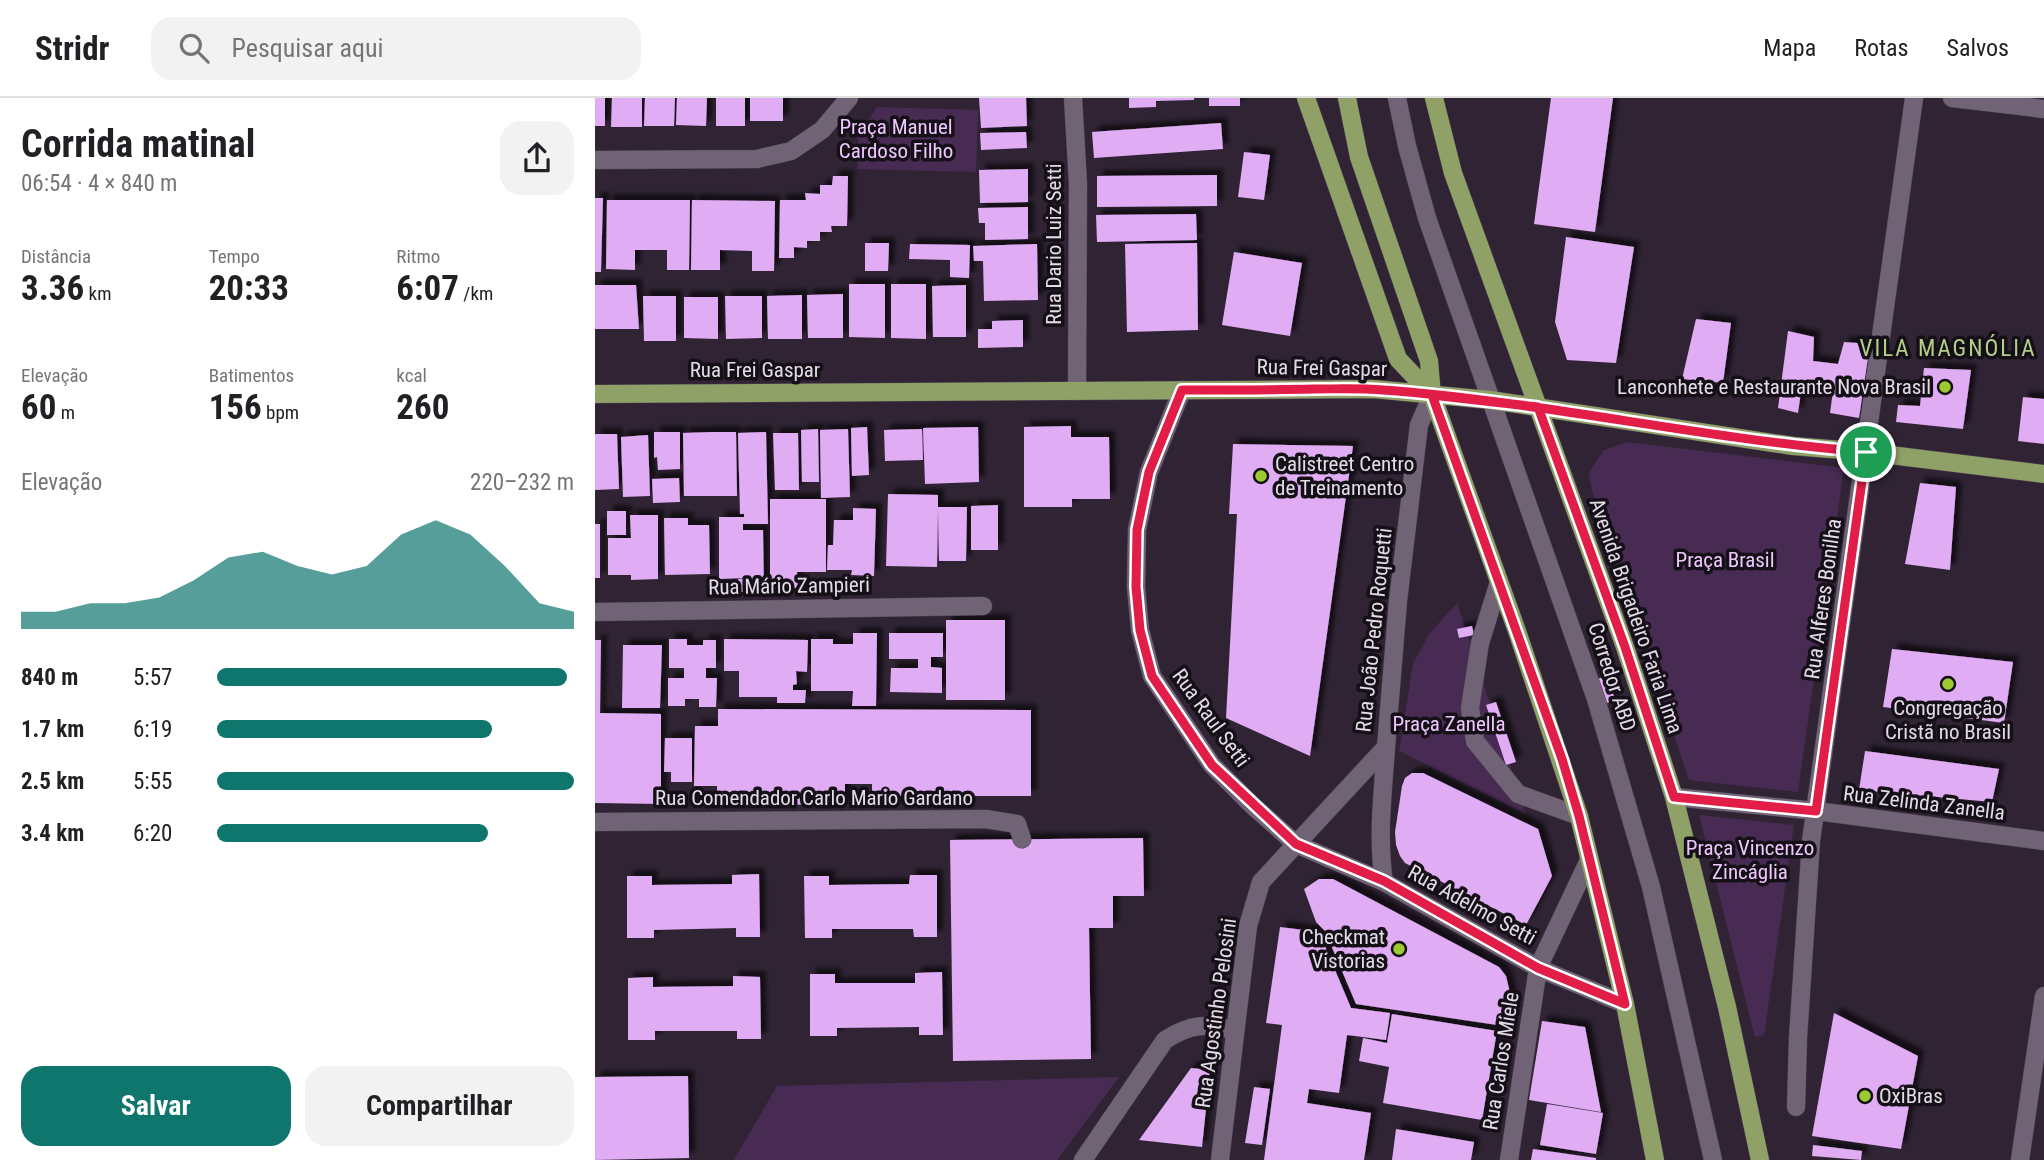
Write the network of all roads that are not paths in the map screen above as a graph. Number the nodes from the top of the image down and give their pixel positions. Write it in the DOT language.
graph roads {
  1 [pos="849,98"];
  2 [pos="1073,98"];
  3 [pos="1306,98"];
  4 [pos="1347,98"];
  5 [pos="1397,98"];
  6 [pos="1434,98"];
  7 [pos="1914,98"];
  8 [pos="1952,98"];
  9 [pos="2044,109"];
  10 [pos="595,160"];
  11 [pos="1182,390"];
  12 [pos="1077,391"];
  13 [pos="595,394"];
  14 [pos="1432,395"];
  15 [pos="1490,400"];
  16 [pos="1538,407"];
  17 [pos="1866,452"];
  18 [pos="2044,474"];
  19 [pos="1499,582"];
  20 [pos="983,606"];
  21 [pos="595,612"];
  22 [pos="1385,747"];
  23 [pos="1674,797"];
  24 [pos="1816,811"];
  25 [pos="1579,816"];
  26 [pos="595,822"];
  27 [pos="1022,839"];
  28 [pos="2044,841"];
  29 [pos="1296,844"];
  30 [pos="1589,860"];
  31 [pos="1384,881"];
  32 [pos="1538,968"];
  33 [pos="2044,996"];
  34 [pos="1625,1004"];
  35 [pos="1234,1030"];
  36 [pos="1796,1107"];
  37 [pos="1083,1160"];
  38 [pos="1220,1160"];
  39 [pos="1509,1160"];
  40 [pos="1655,1160"];
  41 [pos="1713,1160"];
  42 [pos="1760,1160"];
  43 [pos="2020,1160"];
  1 -- 10 [label="street"];
  2 -- 12 [label="street, Rua Dario Luiz Setti"];
  3 -- 14 [label="main road"];
  4 -- 14 [label="main road"];
  5 -- 15 [label="street, Corredor ABD"];
  6 -- 16 [label="main road, Avenida Brigadeiro Faria Lima"];
  7 -- 17 [label="street, Rua Alferes Bonilha"];
  8 -- 9 [label="street"];
  11 -- 12 [label="main road, Rua Frei Gaspar"];
  11 -- 14 [label="main road, Rua Frei Gaspar"];
  11 -- 29 [label="street, Rua Raul Setti"];
  12 -- 13 [label="main road, Rua Frei Gaspar"];
  14 -- 15 [label="main road, Rua Frei Gaspar"];
  14 -- 19 [label="main road"];
  14 -- 22 [label="street, Rua João Pedro Roquetti"];
  15 -- 16 [label="main road, Rua Frei Gaspar"];
  15 -- 41 [label="street, Corredor ABD"];
  16 -- 17 [label="main road, Rua Frei Gaspar"];
  16 -- 23 [label="main road, Avenida Brigadeiro Faria Lima"];
  17 -- 18 [label="main road, Rua Frei Gaspar"];
  17 -- 24 [label="street, Rua Alferes Bonilha"];
  19 -- 25 [label="main road"];
  19 -- 25 [label="street"];
  20 -- 21 [label="street, Rua Mário Zampieri"];
  22 -- 29 [label="street, Rua João Pedro Roquetti"];
  22 -- 31 [label="street, Rua João Pedro Roquetti"];
  23 -- 24 [label="street, Rua Zelinda Zanella"];
  23 -- 42 [label="main road, Avenida Brigadeiro Faria Lima"];
  24 -- 28 [label="street, Rua Zelinda Zanella"];
  24 -- 36 [label="street, Rua Alferes Bonilha"];
  25 -- 30 [label="main road"];
  26 -- 27 [label="street, Rua Comendador Carlo Mario Gardano"];
  29 -- 31 [label="street, Rua Adelmo Setti"];
  29 -- 35 [label="street, Rua Agostinho Pelosini"];
  30 -- 32 [label="street"];
  30 -- 34 [label="main road"];
  31 -- 32 [label="street, Rua Adelmo Setti"];
  32 -- 34 [label="street, Rua Adelmo Setti"];
  32 -- 39 [label="street, Rua Carlos Miele"];
  33 -- 43 [label="street"];
  34 -- 40 [label="main road"];
  35 -- 37 [label="street"];
  35 -- 38 [label="street, Rua Agostinho Pelosini"];
}
